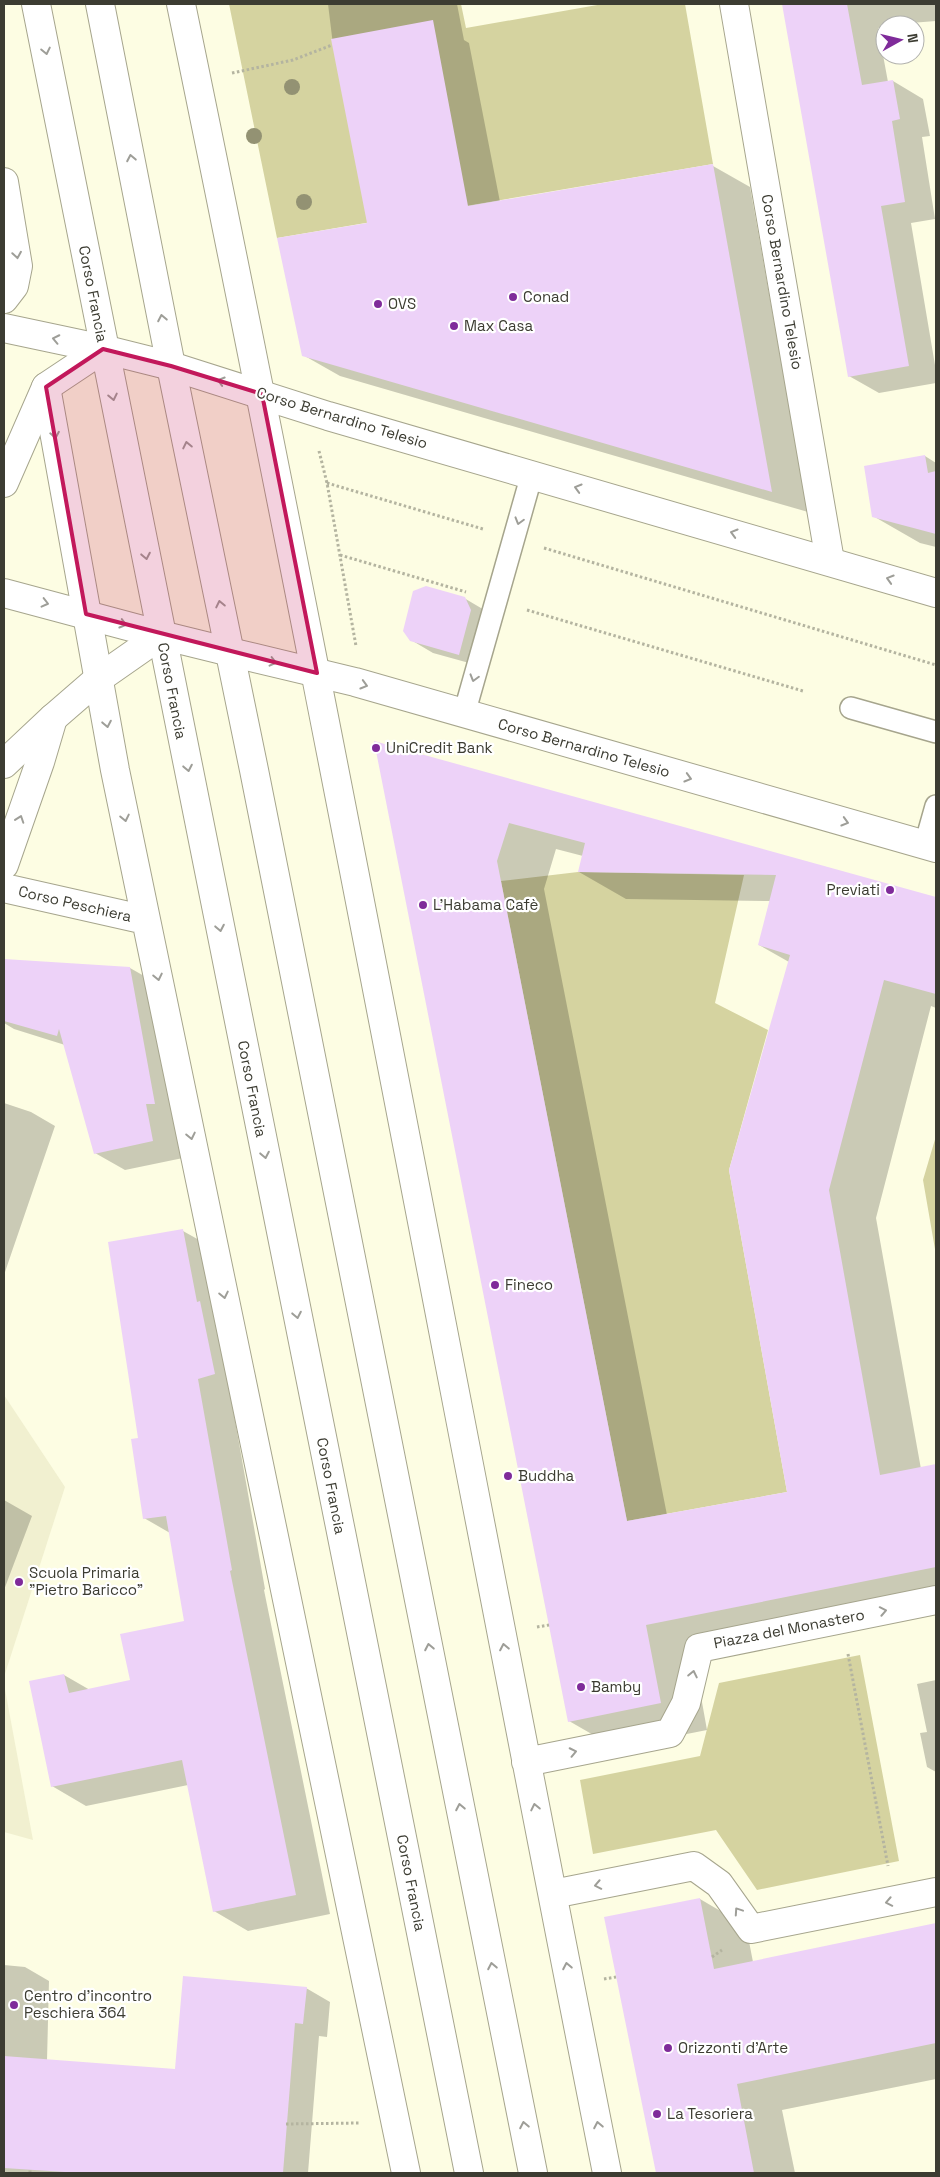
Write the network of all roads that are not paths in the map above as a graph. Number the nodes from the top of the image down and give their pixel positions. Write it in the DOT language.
graph roads {
  1 [pos="36,4"];
  2 [pos="100,4"];
  3 [pos="182,4"];
  4 [pos="734,4"];
  5 [pos="4,182"];
  6 [pos="4,298"];
  7 [pos="4,328"];
  8 [pos="103,349"];
  9 [pos="171,366"];
  10 [pos="46,387"];
  11 [pos="262,394"];
  12 [pos="532,474"];
  13 [pos="4,483"];
  14 [pos="830,561"];
  15 [pos="4,593"];
  16 [pos="936,593"];
  17 [pos="86,614"];
  18 [pos="161,635"];
  19 [pos="230,652"];
  20 [pos="317,673"];
  21 [pos="98,679"];
  22 [pos="851,708"];
  23 [pos="464,714"];
  24 [pos="53,718"];
  25 [pos="936,732"];
  26 [pos="4,764"];
  27 [pos="936,806"];
  28 [pos="931,847"];
  29 [pos="4,864"];
  30 [pos="4,888"];
  31 [pos="146,920"];
  32 [pos="936,1600"];
  33 [pos="526,1762"];
  34 [pos="936,1892"];
  35 [pos="552,1894"];
  36 [pos="406,2173"];
  37 [pos="469,2173"];
  38 [pos="533,2173"];
  39 [pos="608,2173"];
  1 -- 8 [label="street, Corso Francia, one-way"];
  9 -- 2 [label="street, one-way"];
  3 -- 11 [label="street"];
  4 -- 14 [label="street, Corso Bernardino Telesio"];
  5 -- 6 [label="street, one-way"];
  8 -- 7 [label="street, one-way"];
  8 -- 9 [label="street"];
  8 -- 10 [label="street"];
  8 -- 18 [label="street, Corso Francia, one-way"];
  11 -- 9 [label="street, Corso Bernardino Telesio, one-way"];
  19 -- 9 [label="street, one-way"];
  10 -- 13 [label="street"];
  10 -- 17 [label="street, one-way"];
  11 -- 12 [label="street, Corso Bernardino Telesio"];
  11 -- 20 [label="street"];
  14 -- 12 [label="street, Corso Bernardino Telesio, one-way"];
  12 -- 23 [label="lane, one-way"];
  16 -- 14 [label="street, Corso Bernardino Telesio, one-way"];
  15 -- 17 [label="street, one-way"];
  17 -- 18 [label="street, one-way"];
  17 -- 21 [label="street"];
  18 -- 19 [label="street"];
  18 -- 21 [label="street"];
  18 -- 37 [label="street, Corso Francia, one-way"];
  19 -- 20 [label="street, Corso Bernardino Telesio, one-way"];
  38 -- 19 [label="street, one-way"];
  20 -- 23 [label="street, Corso Bernardino Telesio, one-way"];
  33 -- 20 [label="street, one-way"];
  21 -- 24 [label="street"];
  21 -- 31 [label="street, one-way"];
  22 -- 25 [label="lane"];
  23 -- 28 [label="street, Corso Bernardino Telesio, one-way"];
  24 -- 26 [label="street"];
  29 -- 24 [label="street, one-way"];
  27 -- 28 [label="lane"];
  30 -- 31 [label="street, Corso Peschiera"];
  31 -- 36 [label="street, one-way"];
  33 -- 32 [label="street, Piazza del Monastero, one-way"];
  35 -- 33 [label="street, one-way"];
  34 -- 35 [label="street, one-way"];
  39 -- 35 [label="street, one-way"];
}
